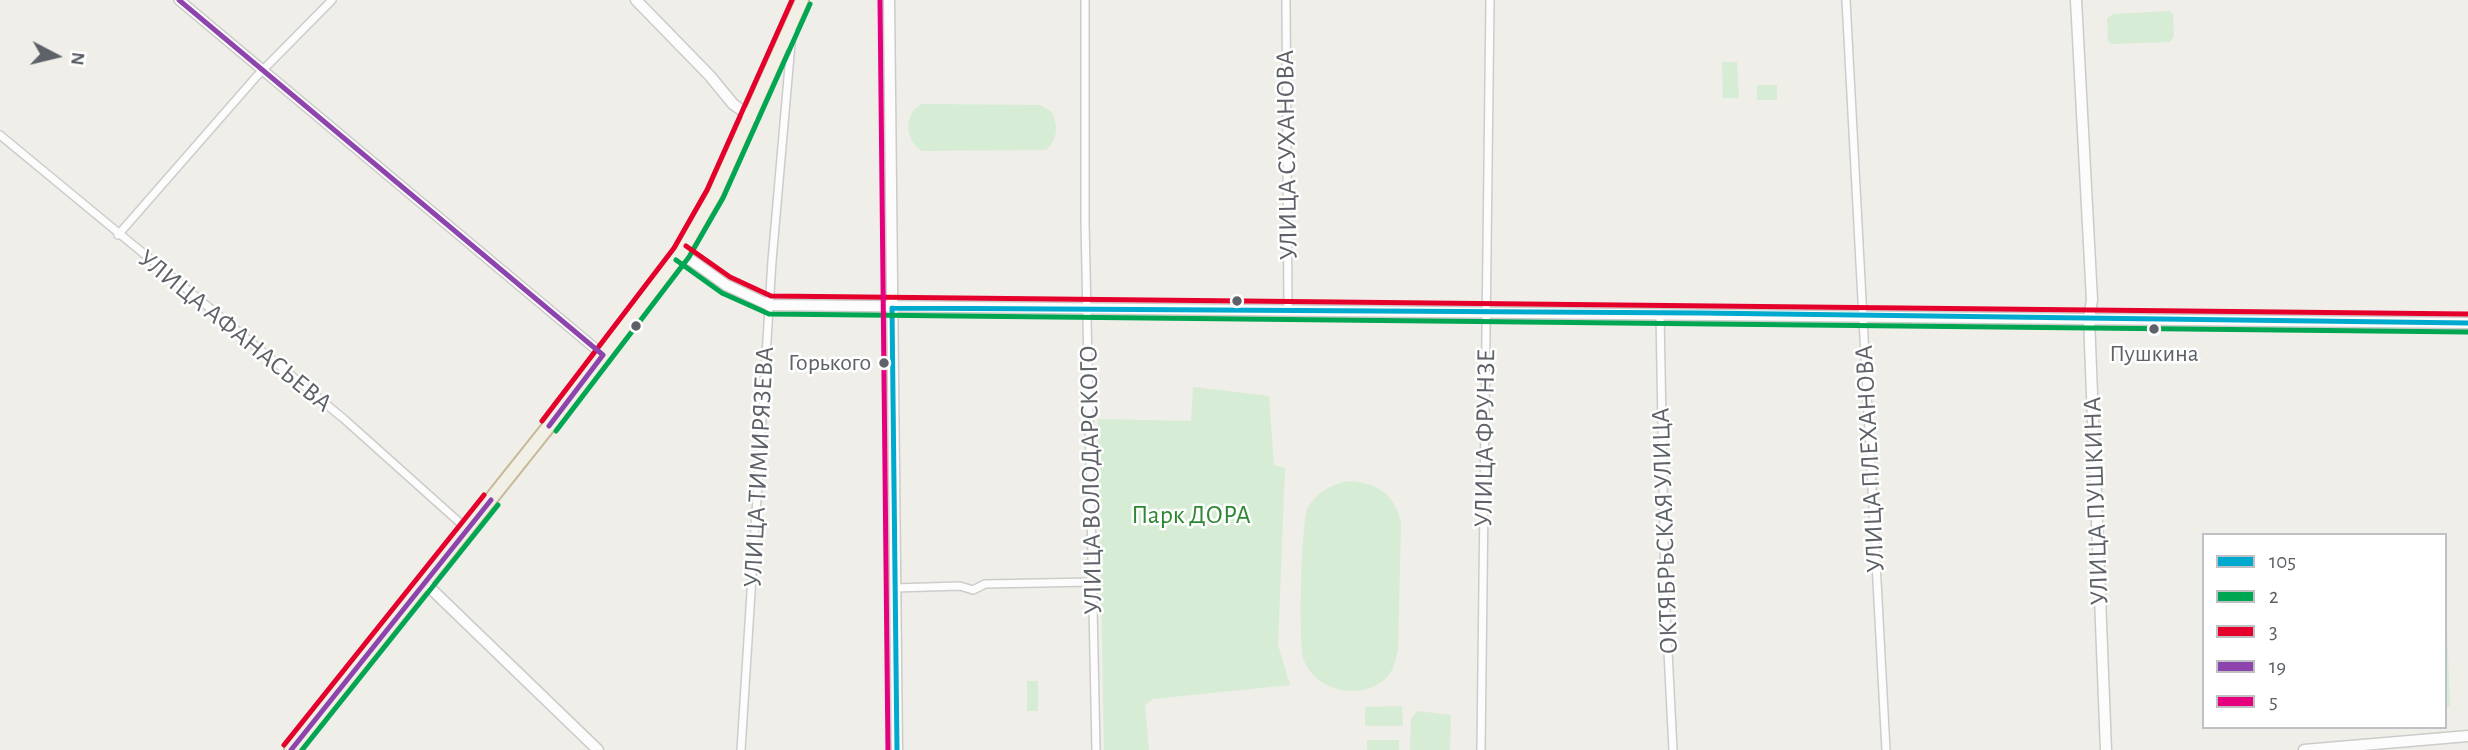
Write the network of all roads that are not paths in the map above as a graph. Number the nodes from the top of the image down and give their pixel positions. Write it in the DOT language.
graph roads {
  1 [pos="179,0"];
  2 [pos="332,0"];
  3 [pos="636,0"];
  4 [pos="802,0"];
  5 [pos="889,0"];
  6 [pos="1086,0"];
  7 [pos="1286,0"];
  8 [pos="1490,0"];
  9 [pos="1846,0"];
  10 [pos="2076,0"];
  11 [pos="794,17"];
  12 [pos="262,71"];
  13 [pos="751,117"];
  14 [pos="0,135"];
  15 [pos="118,235"];
  16 [pos="681,253"];
  17 [pos="769,305"];
  18 [pos="892,308"];
  19 [pos="1087,308"];
  20 [pos="1288,310"];
  21 [pos="1487,311"];
  22 [pos="1660,313"];
  23 [pos="1861,314"];
  24 [pos="2090,318"];
  25 [pos="2468,323"];
  26 [pos="603,355"];
  27 [pos="468,530"];
  28 [pos="1093,582"];
  29 [pos="425,583"];
  30 [pos="895,588"];
  31 [pos="2468,736"];
  32 [pos="290,750"];
  33 [pos="598,750"];
  34 [pos="741,750"];
  35 [pos="897,750"];
  36 [pos="1096,750"];
  37 [pos="1481,750"];
  38 [pos="1673,750"];
  39 [pos="1886,750"];
  40 [pos="2106,750"];
  41 [pos="2304,750"];
  1 -- 12 [label="street"];
  2 -- 12 [label="street"];
  3 -- 13 [label="main road"];
  4 -- 11 [label="highway"];
  5 -- 18 [label="main road"];
  6 -- 19 [label="street, УЛИЦА ВОЛОДАРСКОГО"];
  7 -- 20 [label="street, УЛИЦА СУХАНОВА"];
  8 -- 21 [label="street, УЛИЦА ФРУНЗЕ"];
  9 -- 23 [label="street, УЛИЦА ПЛЕХАНОВА"];
  10 -- 24 [label="main road, УЛИЦА ПУШКИНА"];
  11 -- 13 [label="highway"];
  11 -- 17 [label="street, УЛИЦА ТИМИРЯЗЕВА"];
  12 -- 15 [label="street"];
  12 -- 26 [label="street"];
  13 -- 16 [label="highway"];
  14 -- 15 [label="street, УЛИЦА АФАНАСЬЕВА"];
  15 -- 27 [label="street, УЛИЦА АФАНАСЬЕВА"];
  16 -- 17 [label="main road"];
  16 -- 26 [label="highway"];
  17 -- 18 [label="main road"];
  17 -- 34 [label="street, УЛИЦА ТИМИРЯЗЕВА"];
  18 -- 19 [label="main road"];
  18 -- 30 [label="main road"];
  19 -- 20 [label="main road"];
  19 -- 28 [label="street, УЛИЦА ВОЛОДАРСКОГО"];
  20 -- 21 [label="main road"];
  21 -- 22 [label="main road"];
  21 -- 37 [label="street, УЛИЦА ФРУНЗЕ"];
  22 -- 23 [label="main road"];
  22 -- 38 [label="street, ОКТЯБРЬСКАЯ УЛИЦА"];
  23 -- 24 [label="main road"];
  23 -- 39 [label="street, УЛИЦА ПЛЕХАНОВА"];
  24 -- 25 [label="main road"];
  24 -- 40 [label="main road, УЛИЦА ПУШКИНА"];
  26 -- 27 [label="highway"];
  27 -- 29 [label="highway"];
  28 -- 30 [label="street"];
  28 -- 36 [label="street, УЛИЦА ВОЛОДАРСКОГО"];
  29 -- 32 [label="highway"];
  29 -- 33 [label="main road"];
  30 -- 35 [label="main road"];
  31 -- 41 [label="main road"];
}
